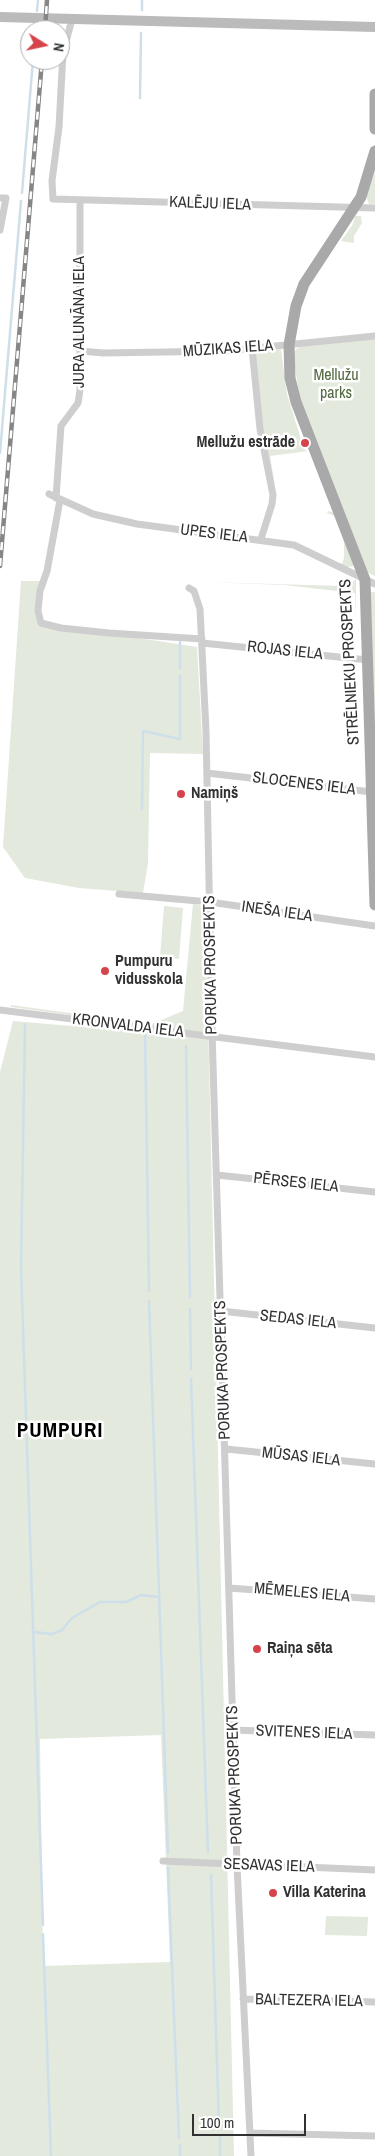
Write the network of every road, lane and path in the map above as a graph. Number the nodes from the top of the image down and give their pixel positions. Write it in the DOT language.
graph roads {
  1 [pos="0,17"];
  2 [pos="72,19"];
  3 [pos="375,27"];
  4 [pos="375,94"];
  5 [pos="375,129"];
  6 [pos="375,151"];
  7 [pos="361,197"];
  8 [pos="3,198"];
  9 [pos="80,200"];
  10 [pos="354,208"];
  11 [pos="367,208"];
  12 [pos="375,208"];
  13 [pos="0,230"];
  14 [pos="375,336"];
  15 [pos="289,345"];
  16 [pos="252,348"];
  17 [pos="80,351"];
  18 [pos="55,497"];
  19 [pos="261,539"];
  20 [pos="370,582"];
  21 [pos="190,588"];
  22 [pos="41,623"];
  23 [pos="202,641"];
  24 [pos="368,660"];
  25 [pos="207,773"];
  26 [pos="372,792"];
  27 [pos="119,894"];
  28 [pos="210,902"];
  29 [pos="375,904"];
  30 [pos="375,926"];
  31 [pos="0,1010"];
  32 [pos="213,1037"];
  33 [pos="375,1058"];
  34 [pos="217,1175"];
  35 [pos="375,1192"];
  36 [pos="221,1311"];
  37 [pos="375,1328"];
  38 [pos="226,1449"];
  39 [pos="375,1464"];
  40 [pos="229,1588"];
  41 [pos="375,1599"];
  42 [pos="233,1730"];
  43 [pos="375,1735"];
  44 [pos="163,1861"];
  45 [pos="237,1865"];
  46 [pos="375,1870"];
  47 [pos="243,1999"];
  48 [pos="375,2002"];
  49 [pos="250,2133"];
  50 [pos="375,2136"];
  51 [pos="251,2156"];
  1 -- 2 [label="main road"];
  2 -- 3 [label="main road"];
  2 -- 9 [label="street, KALĒJU IELA"];
  4 -- 5 [label="main road"];
  6 -- 7 [label="main road, STRĒLNIEKU PROSPEKTS"];
  7 -- 10 [label="main road, STRĒLNIEKU PROSPEKTS"];
  7 -- 11 [label="street"];
  8 -- 13 [label="street"];
  9 -- 10 [label="street, KALĒJU IELA"];
  9 -- 17 [label="street, JURA ALUNĀNA IELA"];
  10 -- 11 [label="street, KALĒJU IELA"];
  10 -- 15 [label="main road, STRĒLNIEKU PROSPEKTS"];
  11 -- 12 [label="street, KALĒJU IELA"];
  14 -- 15 [label="street, MŪZIKAS IELA"];
  15 -- 16 [label="street, MŪZIKAS IELA"];
  15 -- 20 [label="main road, STRĒLNIEKU PROSPEKTS"];
  16 -- 17 [label="street, MŪZIKAS IELA"];
  16 -- 19 [label="street"];
  17 -- 18 [label="street, JURA ALUNĀNA IELA"];
  18 -- 19 [label="street, UPES IELA"];
  18 -- 22 [label="street, JURA ALUNĀNA IELA"];
  19 -- 20 [label="street, UPES IELA"];
  20 -- 24 [label="main road, STRĒLNIEKU PROSPEKTS"];
  21 -- 23 [label="street, PORUKA PROSPEKTS"];
  22 -- 23 [label="street, ROJAS IELA"];
  23 -- 24 [label="street, ROJAS IELA"];
  23 -- 25 [label="street, PORUKA PROSPEKTS"];
  24 -- 26 [label="main road, STRĒLNIEKU PROSPEKTS"];
  25 -- 26 [label="street, SLOCENES IELA"];
  25 -- 28 [label="street, PORUKA PROSPEKTS"];
  26 -- 29 [label="main road, STRĒLNIEKU PROSPEKTS"];
  27 -- 28 [label="street, INEŠA IELA"];
  28 -- 30 [label="street, INEŠA IELA"];
  28 -- 32 [label="street, PORUKA PROSPEKTS"];
  31 -- 32 [label="street, KRONVALDA IELA"];
  32 -- 33 [label="street, KRONVALDA IELA"];
  32 -- 34 [label="street, PORUKA PROSPEKTS"];
  34 -- 35 [label="street, PĒRSES IELA"];
  34 -- 36 [label="street, PORUKA PROSPEKTS"];
  36 -- 37 [label="street, SEDAS IELA"];
  36 -- 38 [label="street, PORUKA PROSPEKTS"];
  38 -- 39 [label="street, MŪSAS IELA"];
  38 -- 40 [label="street, PORUKA PROSPEKTS"];
  40 -- 41 [label="street, MĒMELES IELA"];
  40 -- 42 [label="street, PORUKA PROSPEKTS"];
  42 -- 43 [label="street, SVITENES IELA"];
  42 -- 45 [label="street, PORUKA PROSPEKTS"];
  44 -- 45 [label="street, SESAVAS IELA"];
  45 -- 46 [label="street, SESAVAS IELA"];
  45 -- 47 [label="street, PORUKA PROSPEKTS"];
  47 -- 48 [label="street, BALTEZERA IELA"];
  47 -- 49 [label="street, PORUKA PROSPEKTS"];
  49 -- 50 [label="street"];
  49 -- 51 [label="street, PORUKA PROSPEKTS"];
}
